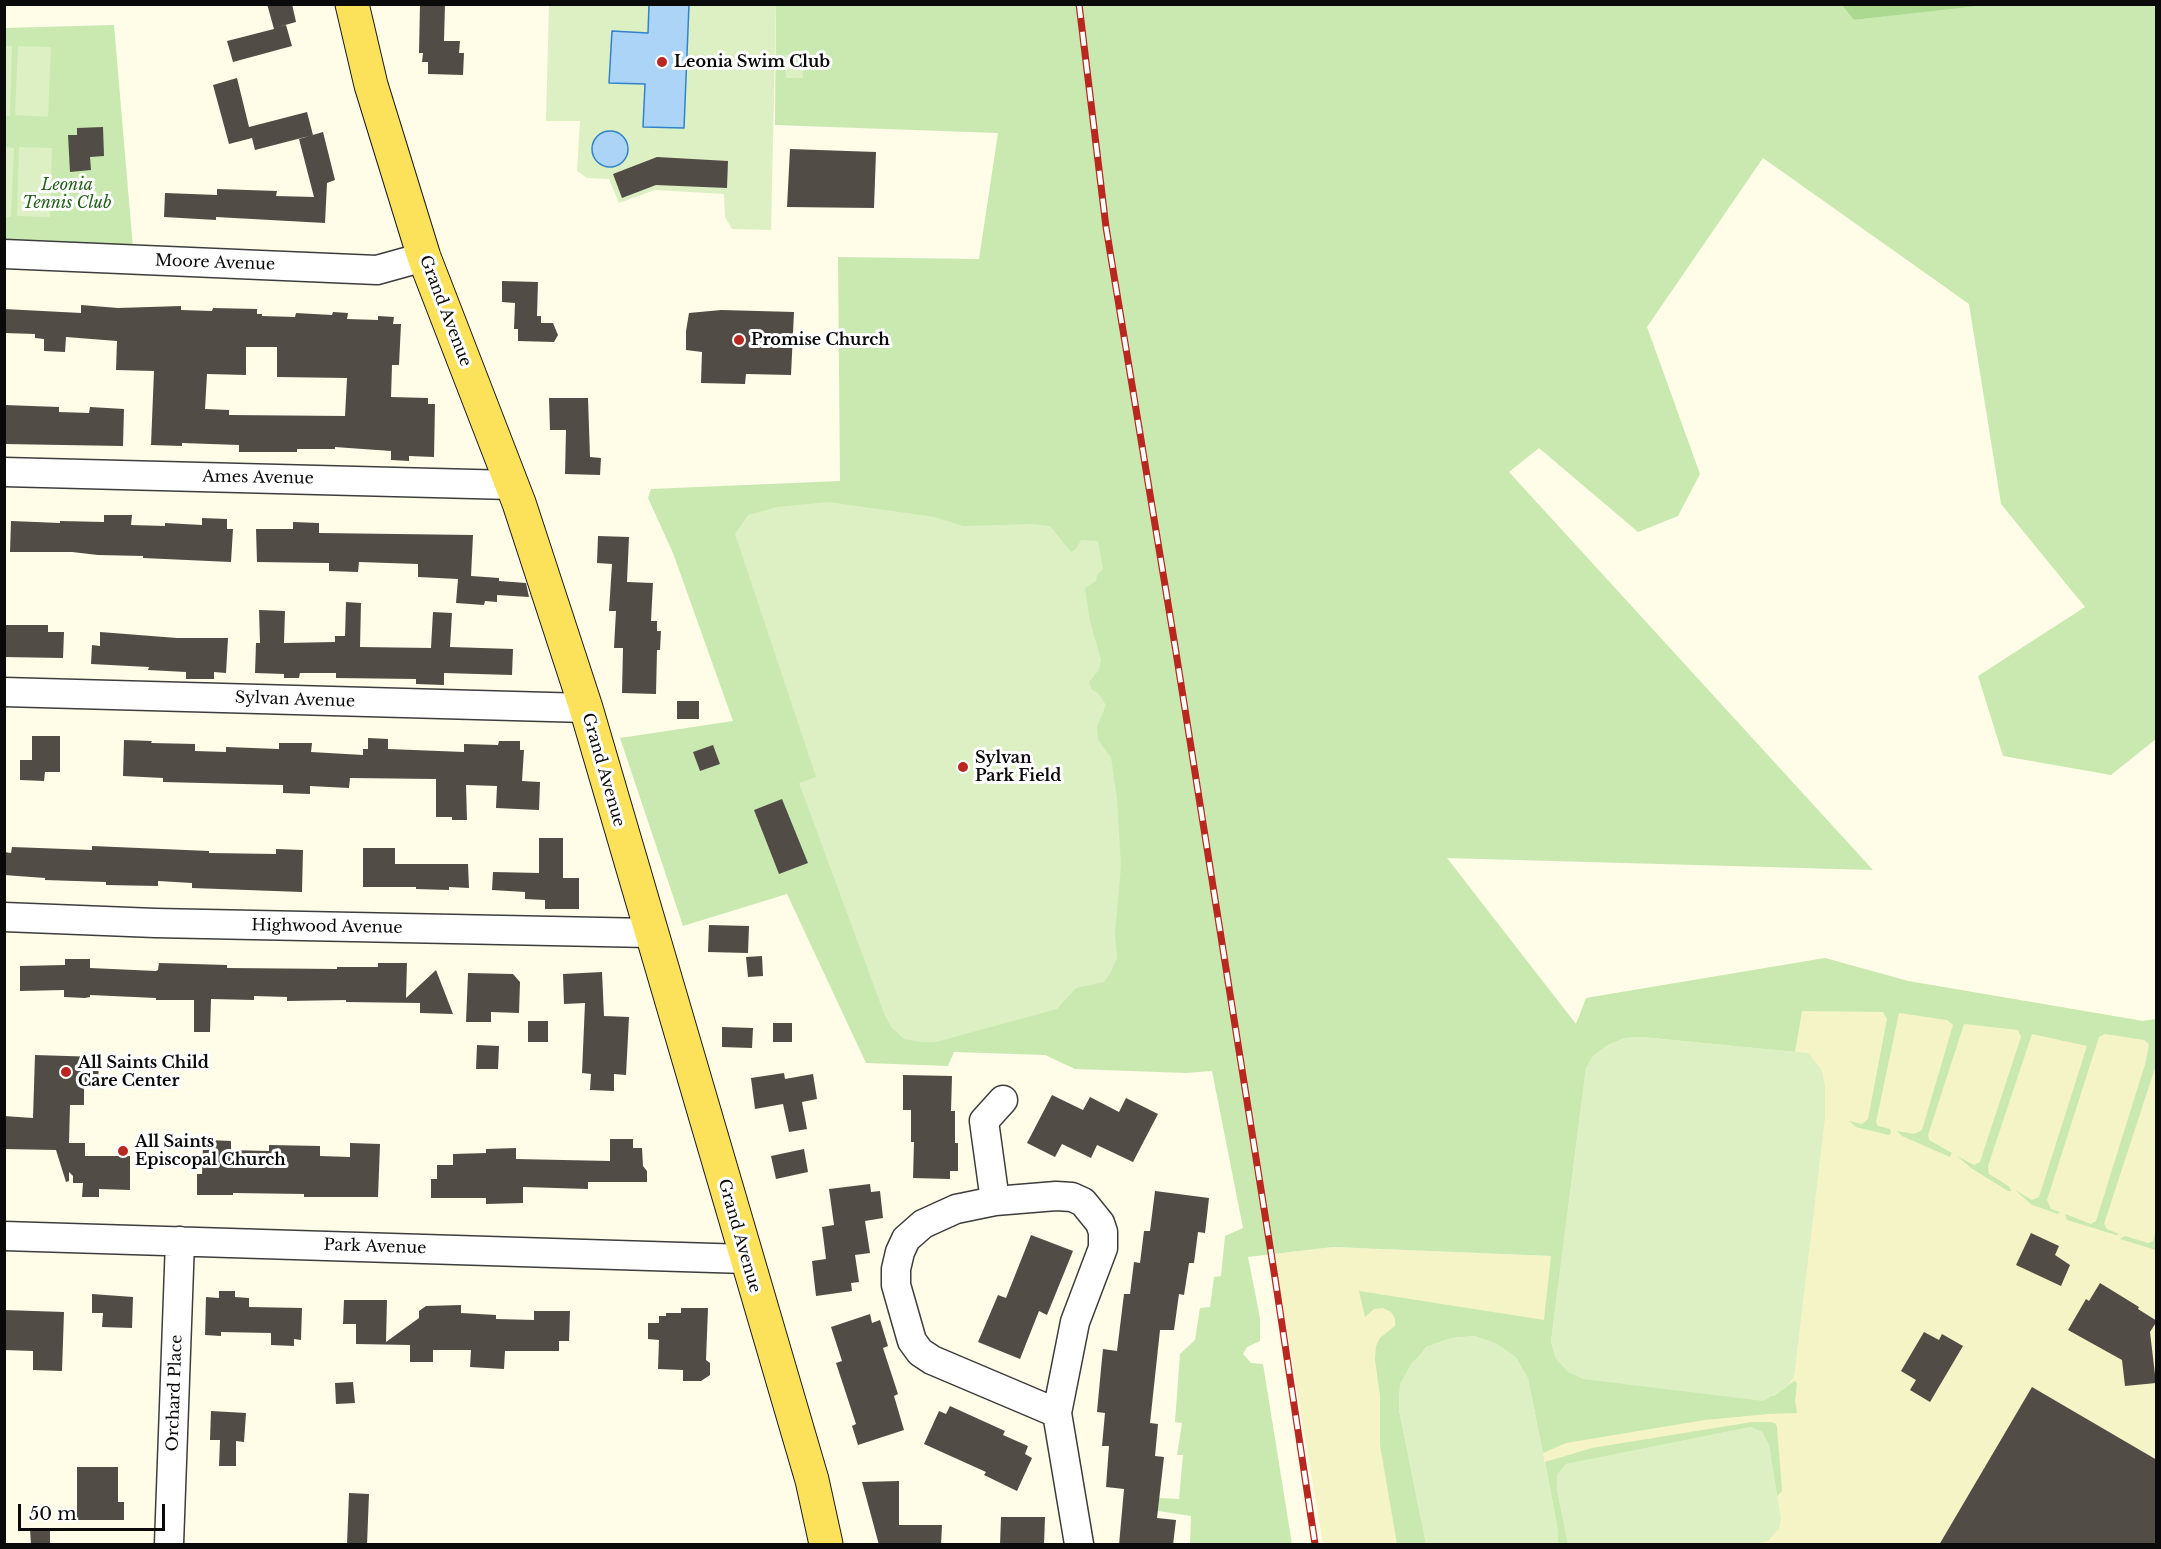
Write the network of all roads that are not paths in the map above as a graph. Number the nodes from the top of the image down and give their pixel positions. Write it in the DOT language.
graph roads {
  1 [pos="352,4"];
  2 [pos="4,254"];
  3 [pos="423,257"];
  4 [pos="4,472"];
  5 [pos="512,485"];
  6 [pos="4,692"];
  7 [pos="586,708"];
  8 [pos="4,917"];
  9 [pos="651,933"];
  10 [pos="1003,1100"];
  11 [pos="995,1201"];
  12 [pos="4,1236"];
  13 [pos="180,1241"];
  14 [pos="746,1259"];
  15 [pos="1057,1413"];
  16 [pos="169,1545"];
  17 [pos="826,1545"];
  18 [pos="1079,1545"];
  1 -- 3 [label="main road, Grand Avenue"];
  2 -- 3 [label="street, Moore Avenue"];
  3 -- 5 [label="main road, Grand Avenue"];
  4 -- 5 [label="street, Ames Avenue"];
  5 -- 7 [label="main road, Grand Avenue"];
  6 -- 7 [label="street, Sylvan Avenue"];
  7 -- 9 [label="main road, Grand Avenue"];
  8 -- 9 [label="street, Highwood Avenue"];
  9 -- 14 [label="main road, Grand Avenue"];
  10 -- 11 [label="street"];
  11 -- 15 [label="street"];
  11 -- 15 [label="street"];
  12 -- 13 [label="street, Park Avenue"];
  13 -- 14 [label="street, Park Avenue"];
  13 -- 16 [label="street, Orchard Place"];
  14 -- 17 [label="main road, Grand Avenue"];
  15 -- 18 [label="street"];
}
